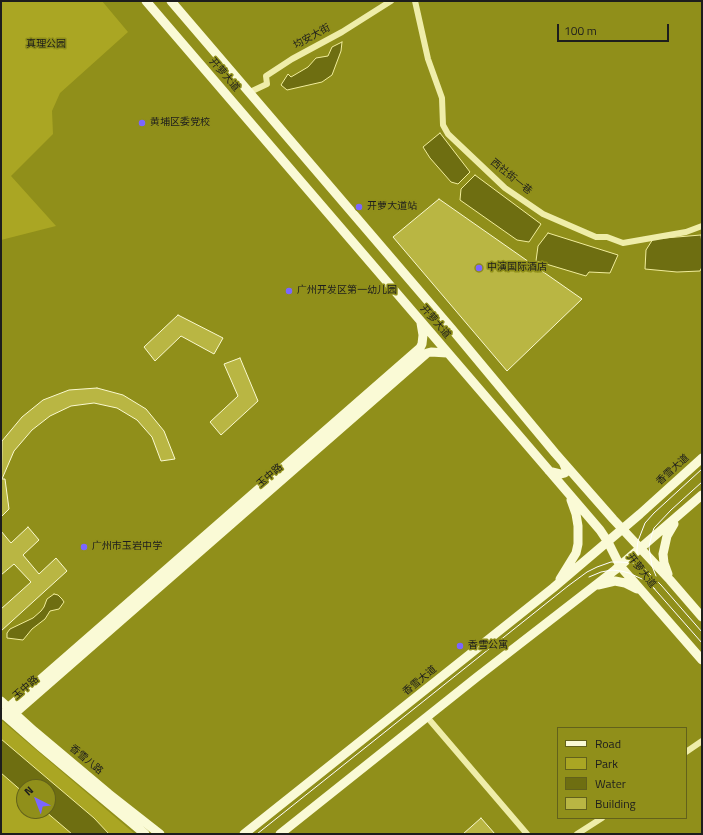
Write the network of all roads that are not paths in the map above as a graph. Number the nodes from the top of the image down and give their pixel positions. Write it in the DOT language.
graph roads {
  1 [pos="146,1"];
  2 [pos="171,1"];
  3 [pos="391,1"];
  4 [pos="415,1"];
  5 [pos="250,92"];
  6 [pos="702,226"];
  7 [pos="421,323"];
  8 [pos="447,353"];
  9 [pos="702,458"];
  10 [pos="562,461"];
  11 [pos="549,471"];
  12 [pos="568,493"];
  13 [pos="702,495"];
  14 [pos="681,513"];
  15 [pos="622,530"];
  16 [pos="608,542"];
  17 [pos="641,549"];
  18 [pos="620,566"];
  19 [pos="670,580"];
  20 [pos="593,587"];
  21 [pos="554,588"];
  22 [pos="643,593"];
  23 [pos="702,617"];
  24 [pos="702,660"];
  25 [pos="1,701"];
  26 [pos="7,712"];
  27 [pos="428,717"];
  28 [pos="702,741"];
  29 [pos="687,751"];
  30 [pos="600,819"];
  31 [pos="145,834"];
  32 [pos="160,834"];
  33 [pos="244,834"];
  34 [pos="280,834"];
  35 [pos="527,834"];
  36 [pos="577,834"];
  1 -- 7 [label="main road, 开萝大道"];
  2 -- 5 [label="main road, 开萝大道"];
  3 -- 5 [label="street, 均安大街"];
  4 -- 6 [label="street, 西社街一巷"];
  5 -- 10 [label="main road, 开萝大道"];
  7 -- 8 [label="main road, 开萝大道"];
  7 -- 26 [label="main road, 玉中路"];
  8 -- 11 [label="main road, 开萝大道"];
  8 -- 26 [label="main road, 玉中路"];
  9 -- 15 [label="main road, 香雪大道"];
  10 -- 11 [label="main road"];
  10 -- 15 [label="main road, 开萝大道"];
  11 -- 12 [label="main road, 开萝大道"];
  12 -- 16 [label="main road, 开萝大道"];
  12 -- 21 [label="main road"];
  13 -- 14 [label="main road"];
  14 -- 17 [label="main road"];
  14 -- 19 [label="main road"];
  15 -- 16 [label="main road, 香雪大道"];
  15 -- 17 [label="main road, 开萝大道"];
  16 -- 18 [label="main road, 开萝大道"];
  16 -- 21 [label="main road, 香雪大道"];
  17 -- 18 [label="main road"];
  17 -- 19 [label="main road, 开萝大道"];
  18 -- 20 [label="main road"];
  18 -- 22 [label="main road, 开萝大道"];
  19 -- 23 [label="main road, 开萝大道"];
  20 -- 22 [label="main road"];
  20 -- 27 [label="main road"];
  21 -- 33 [label="main road, 香雪大道"];
  22 -- 24 [label="main road, 开萝大道"];
  25 -- 26 [label="main road, 香雪八路"];
  26 -- 31 [label="main road, 香雪八路"];
  26 -- 32 [label="main road, 香雪八路"];
  27 -- 34 [label="main road"];
  27 -- 35 [label="street"];
  28 -- 29 [label="street"];
  30 -- 36 [label="street"];
}
